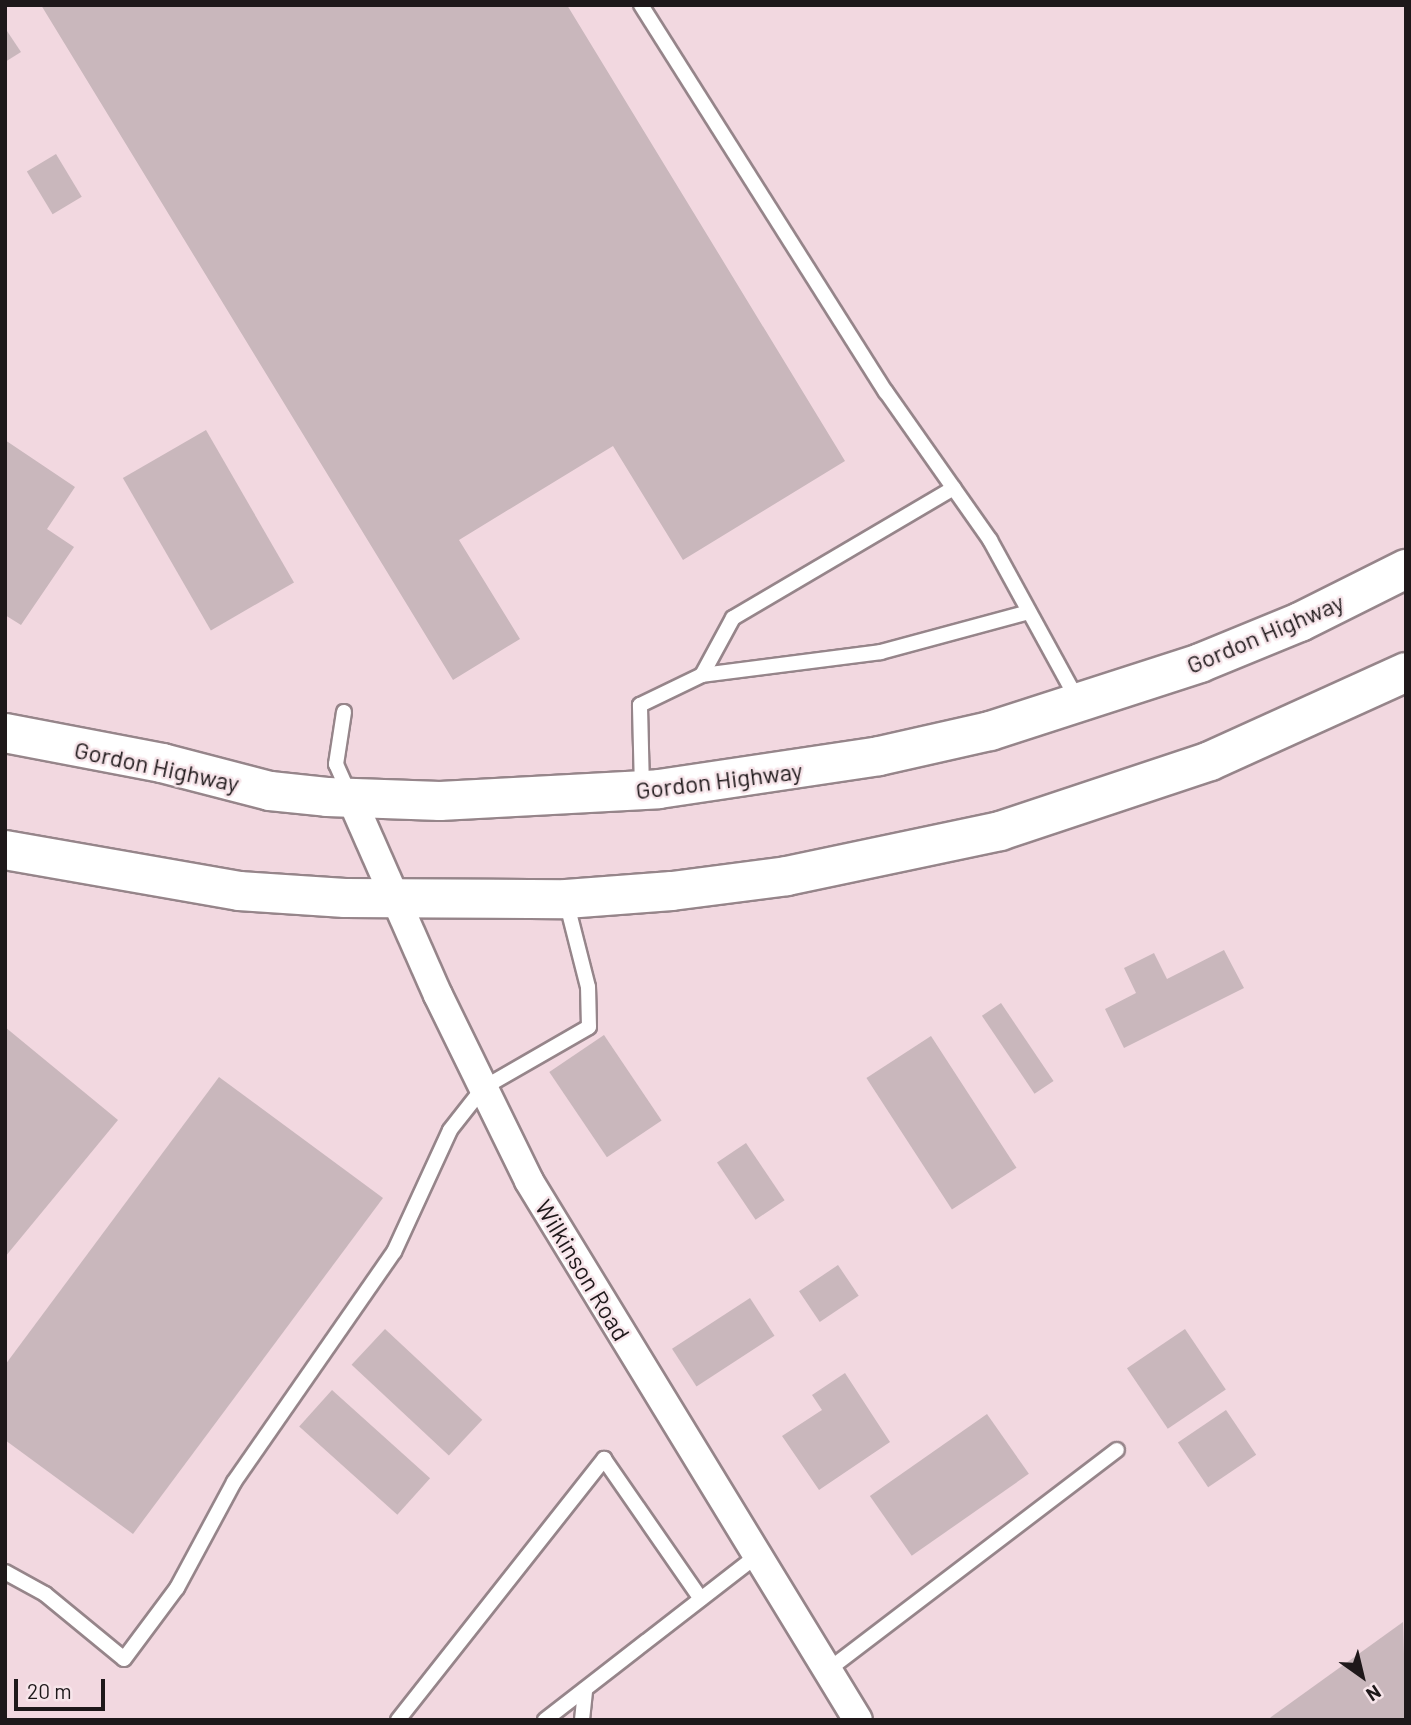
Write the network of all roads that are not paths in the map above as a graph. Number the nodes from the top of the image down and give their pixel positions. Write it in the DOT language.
graph roads {
  1 [pos="641,5"];
  2 [pos="954,488"];
  3 [pos="1406,569"];
  4 [pos="1029,612"];
  5 [pos="1406,672"];
  6 [pos="702,675"];
  7 [pos="1080,704"];
  8 [pos="344,712"];
  9 [pos="5,733"];
  10 [pos="642,791"];
  11 [pos="351,798"];
  12 [pos="5,850"];
  13 [pos="566,899"];
  14 [pos="395,900"];
  15 [pos="483,1088"];
  16 [pos="1117,1450"];
  17 [pos="758,1555"];
  18 [pos="5,1572"];
  19 [pos="701,1599"];
  20 [pos="828,1670"];
  21 [pos="585,1689"];
  22 [pos="398,1720"];
  23 [pos="545,1720"];
  24 [pos="582,1720"];
  25 [pos="858,1720"];
  1 -- 2 [label="lane"];
  2 -- 4 [label="lane"];
  2 -- 6 [label="lane"];
  3 -- 7 [label="highway, Gordon Highway"];
  4 -- 6 [label="lane"];
  4 -- 7 [label="lane"];
  5 -- 13 [label="highway"];
  6 -- 10 [label="lane"];
  7 -- 10 [label="highway, Gordon Highway"];
  8 -- 11 [label="lane"];
  9 -- 11 [label="highway, Gordon Highway"];
  10 -- 11 [label="highway, Gordon Highway"];
  11 -- 14 [label="street, Wilkinson Road"];
  12 -- 14 [label="highway"];
  13 -- 14 [label="highway"];
  13 -- 15 [label="lane"];
  14 -- 15 [label="street, Wilkinson Road"];
  15 -- 17 [label="street, Wilkinson Road"];
  15 -- 18 [label="lane"];
  16 -- 20 [label="lane"];
  17 -- 19 [label="lane"];
  17 -- 20 [label="street, Wilkinson Road"];
  19 -- 21 [label="lane"];
  19 -- 22 [label="lane"];
  20 -- 25 [label="street, Wilkinson Road"];
  21 -- 23 [label="lane"];
  21 -- 24 [label="lane"];
}
